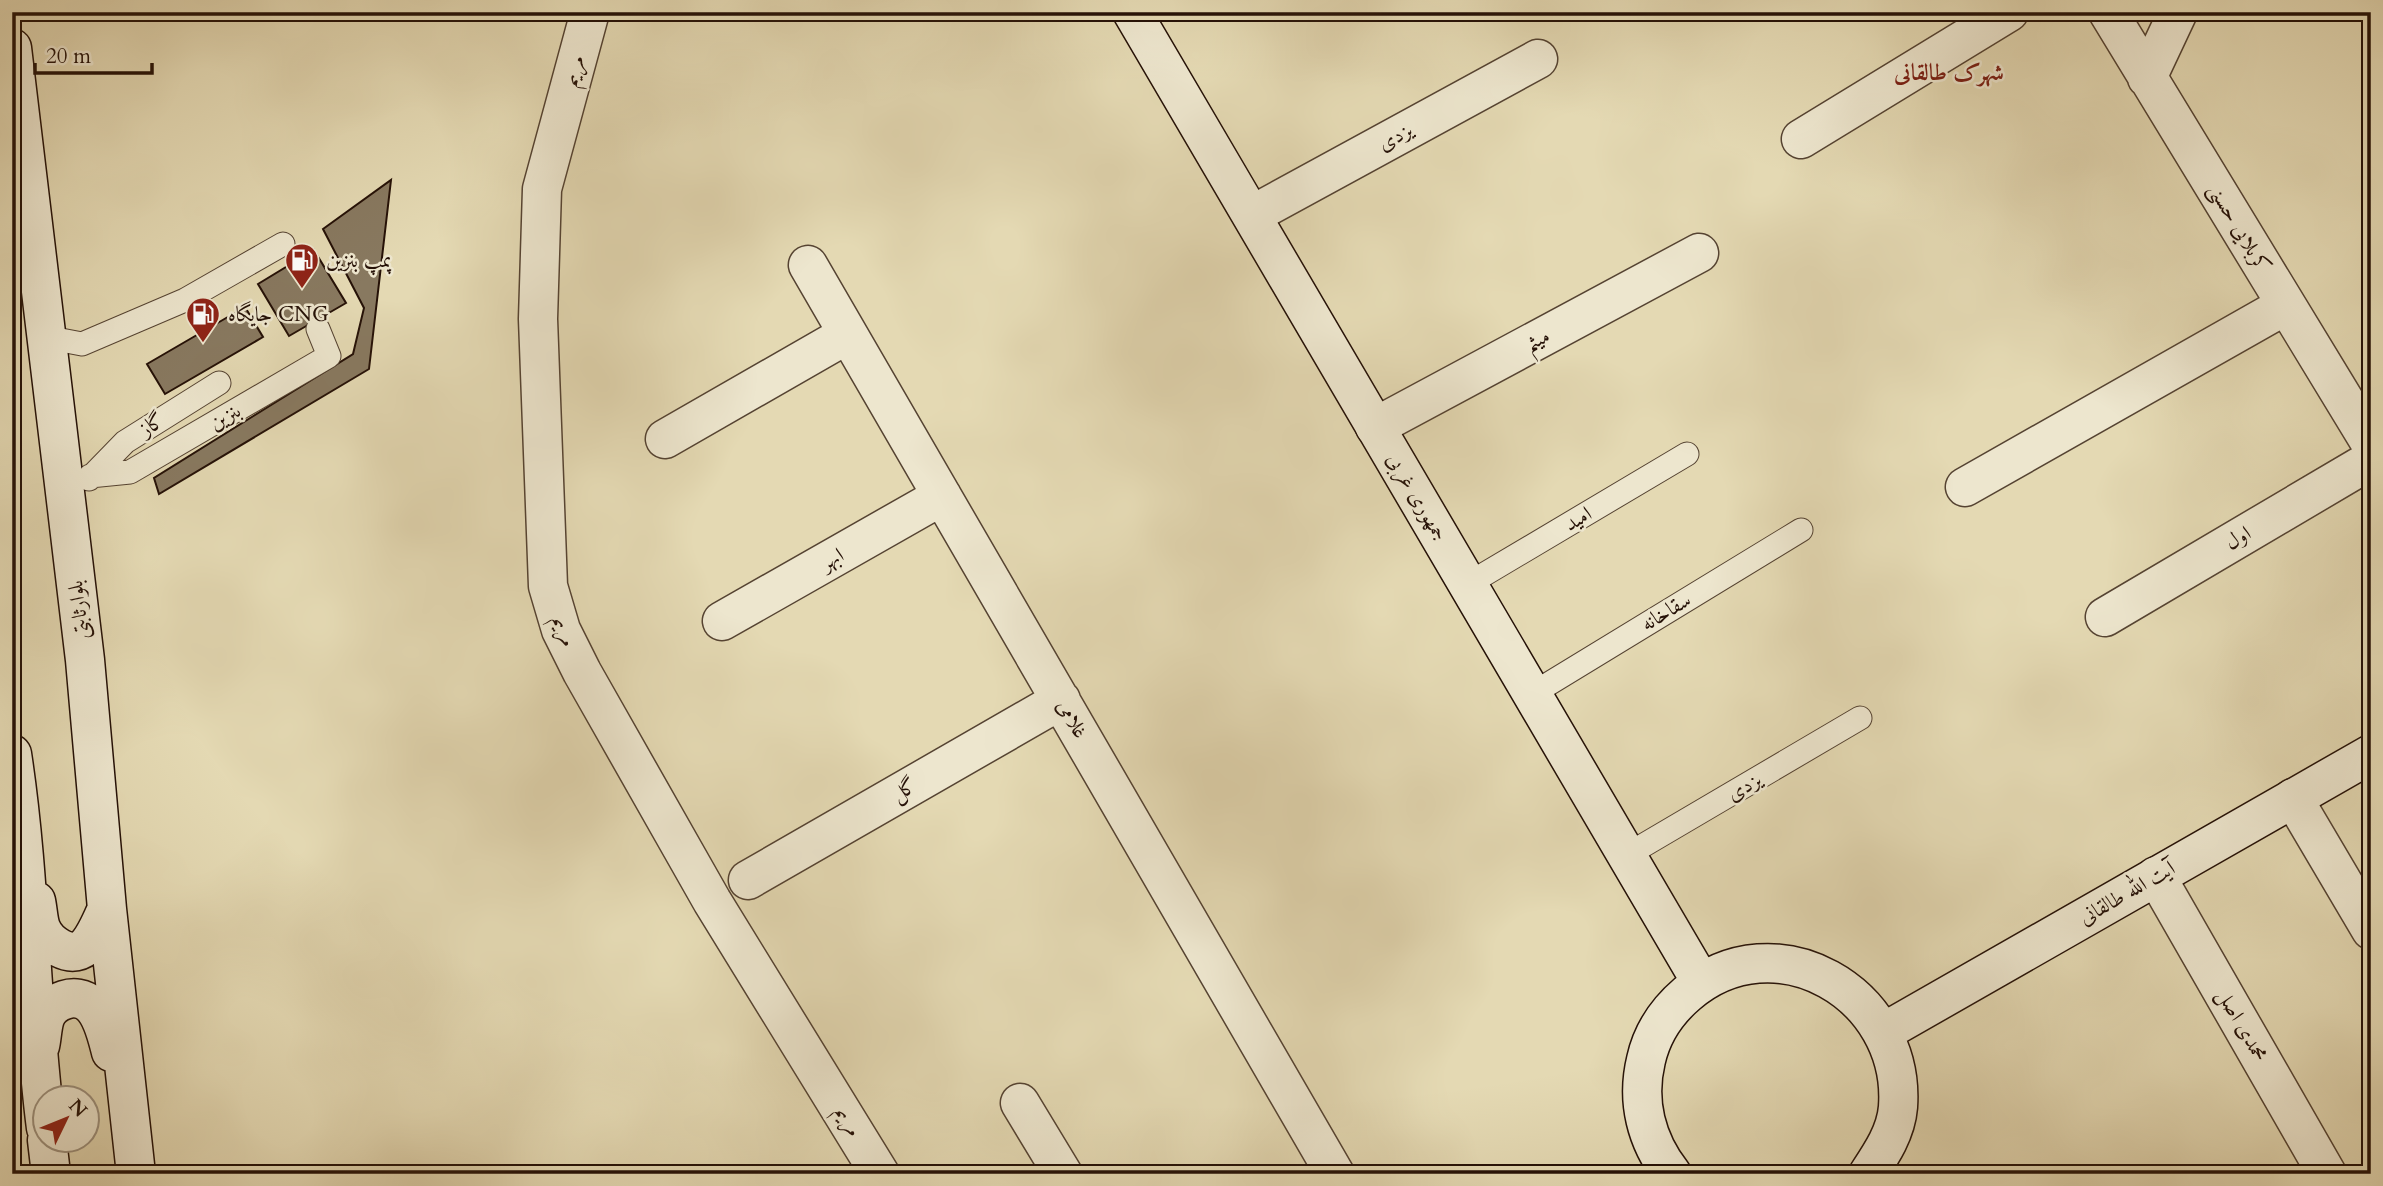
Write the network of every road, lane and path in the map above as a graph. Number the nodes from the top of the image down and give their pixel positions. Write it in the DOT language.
graph roads {
  1 [pos="590,12"];
  2 [pos="1132,12"];
  3 [pos="2009,12"];
  4 [pos="2108,12"];
  5 [pos="2178,12"];
  6 [pos="12,48"];
  7 [pos="1538,60"];
  8 [pos="2147,78"];
  9 [pos="1801,139"];
  10 [pos="1252,215"];
  11 [pos="283,244"];
  12 [pos="1699,253"];
  13 [pos="808,265"];
  14 [pos="2286,306"];
  15 [pos="318,329"];
  16 [pos="848,334"];
  17 [pos="45,337"];
  18 [pos="219,383"];
  19 [pos="1376,427"];
  20 [pos="666,439"];
  21 [pos="2371,444"];
  22 [pos="1687,454"];
  23 [pos="2371,460"];
  24 [pos="90,476"];
  25 [pos="1965,487"];
  26 [pos="942,496"];
  27 [pos="69,524"];
  28 [pos="1801,530"];
  29 [pos="1468,584"];
  30 [pos="2105,617"];
  31 [pos="722,621"];
  32 [pos="1532,694"];
  33 [pos="1061,700"];
  34 [pos="1860,719"];
  35 [pos="12,754"];
  36 [pos="2371,754"];
  37 [pos="2293,798"];
  38 [pos="20,803"];
  39 [pos="1627,855"];
  40 [pos="2156,876"];
  41 [pos="748,880"];
  42 [pos="107,909"];
  43 [pos="2371,930"];
  44 [pos="1701,982"];
  45 [pos="1884,1032"];
  46 [pos="37,1066"];
  47 [pos="40,1084"];
  48 [pos="1020,1103"];
  49 [pos="49,1154"];
  50 [pos="134,1156"];
  51 [pos="1654,1168"];
  52 [pos="51,1174"];
  53 [pos="880,1174"];
  54 [pos="1063,1174"];
  55 [pos="1335,1174"];
  56 [pos="1868,1174"];
  57 [pos="2327,1174"];
  1 -- 53 [label="street, مریم"];
  2 -- 10 [label="street, جمهوری غربی"];
  3 -- 9 [label="street"];
  4 -- 8 [label="street, کربلایی حسنی"];
  5 -- 8 [label="street"];
  6 -- 17 [label="street, بلوارثابتی"];
  7 -- 10 [label="street, یزدی"];
  8 -- 14 [label="street, کربلایی حسنی"];
  10 -- 19 [label="street, جمهوری غربی"];
  11 -- 17 [label="lane"];
  12 -- 19 [label="street, میثم"];
  13 -- 16 [label="street, غلامی"];
  14 -- 21 [label="street, کربلایی حسنی"];
  14 -- 25 [label="street"];
  15 -- 24 [label="lane, بنزین"];
  16 -- 20 [label="street"];
  16 -- 26 [label="street, غلامی"];
  17 -- 27 [label="street, بلوارثابتی"];
  18 -- 24 [label="lane, گاز"];
  19 -- 29 [label="street, جمهوری غربی"];
  22 -- 29 [label="lane, امید"];
  23 -- 30 [label="street, اول"];
  24 -- 27 [label="lane"];
  26 -- 31 [label="street, ابهر"];
  26 -- 33 [label="street, غلامی"];
  27 -- 42 [label="street, بلوارثابتی"];
  28 -- 32 [label="lane, سقاخانه"];
  29 -- 32 [label="street, جمهوری غربی"];
  32 -- 39 [label="street, جمهوری غربی"];
  33 -- 41 [label="street, گل"];
  33 -- 55 [label="street, غلامی"];
  34 -- 39 [label="lane, یزدی"];
  35 -- 38 [label="street"];
  36 -- 37 [label="street, آیت الله طالقانی"];
  37 -- 40 [label="street, آیت الله طالقانی"];
  37 -- 43 [label="street"];
  38 -- 42 [label="street"];
  38 -- 46 [label="street"];
  39 -- 44 [label="street, جمهوری غربی"];
  40 -- 45 [label="street, آیت الله طالقانی"];
  40 -- 57 [label="street, محمدی اصل"];
  42 -- 50 [label="street, بلوارثابتی"];
  44 -- 45 [label="street"];
  44 -- 51 [label="street"];
  45 -- 56 [label="street"];
  46 -- 47 [label="street"];
  46 -- 50 [label="street"];
  48 -- 54 [label="street"];
  49 -- 52 [label="street"];
}
